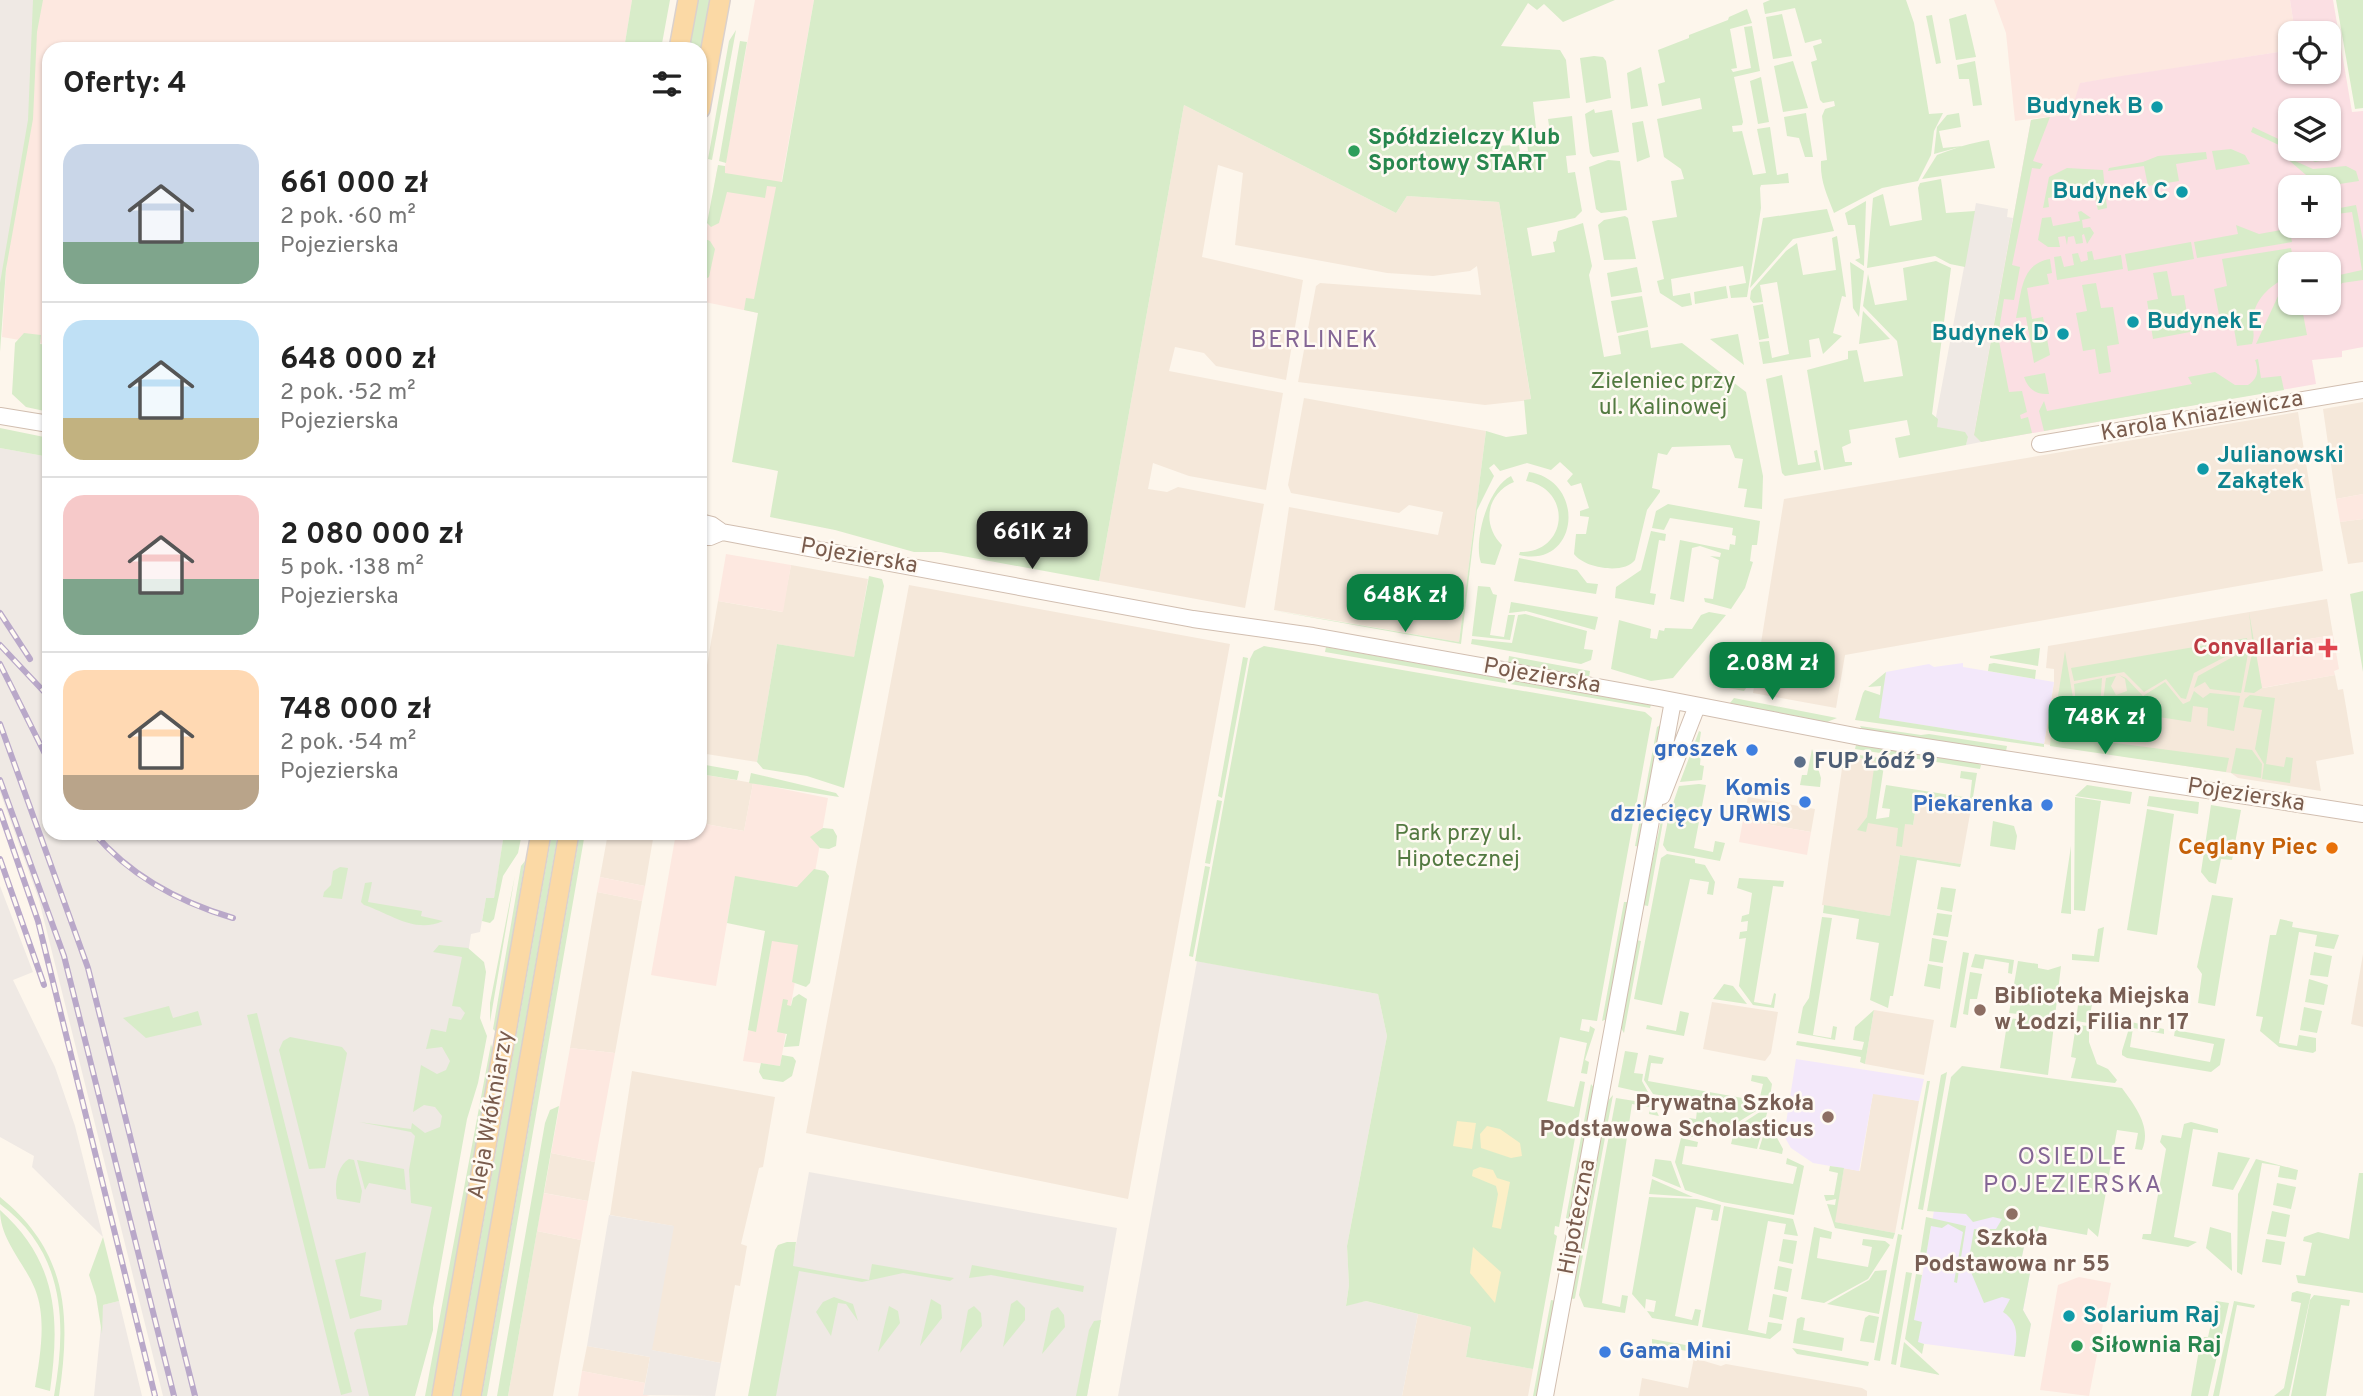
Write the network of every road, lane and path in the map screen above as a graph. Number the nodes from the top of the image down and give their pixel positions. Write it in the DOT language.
graph roads {
  1 [pos="688,0"];
  2 [pos="720,0"];
  3 [pos="680,42"];
  4 [pos="707,71"];
  5 [pos="2363,390"];
  6 [pos="0,416"];
  7 [pos="42,423"];
  8 [pos="2040,444"];
  9 [pos="707,524"];
  10 [pos="722,532"];
  11 [pos="707,537"];
  12 [pos="1673,701"];
  13 [pos="1697,706"];
  14 [pos="2363,814"];
  15 [pos="1650,831"];
  16 [pos="540,840"];
  17 [pos="568,840"];
  18 [pos="442,1396"];
  19 [pos="471,1396"];
  20 [pos="1545,1396"];
  1 -- 3 [label="main road"];
  2 -- 4 [label="main road"];
  5 -- 8 [label="street, Karola Kniaziewicza"];
  6 -- 7 [label="street"];
  9 -- 10 [label="street, Pojezierska"];
  10 -- 11 [label="street, Pojezierska"];
  10 -- 12 [label="street, Pojezierska"];
  12 -- 13 [label="street, Pojezierska"];
  12 -- 15 [label="street, Hipoteczna"];
  13 -- 14 [label="street, Pojezierska"];
  13 -- 15 [label="street, Hipoteczna"];
  15 -- 20 [label="street, Hipoteczna"];
  16 -- 18 [label="main road, Aleja Włókniarzy"];
  17 -- 19 [label="main road, Aleja Włókniarzy"];
}
